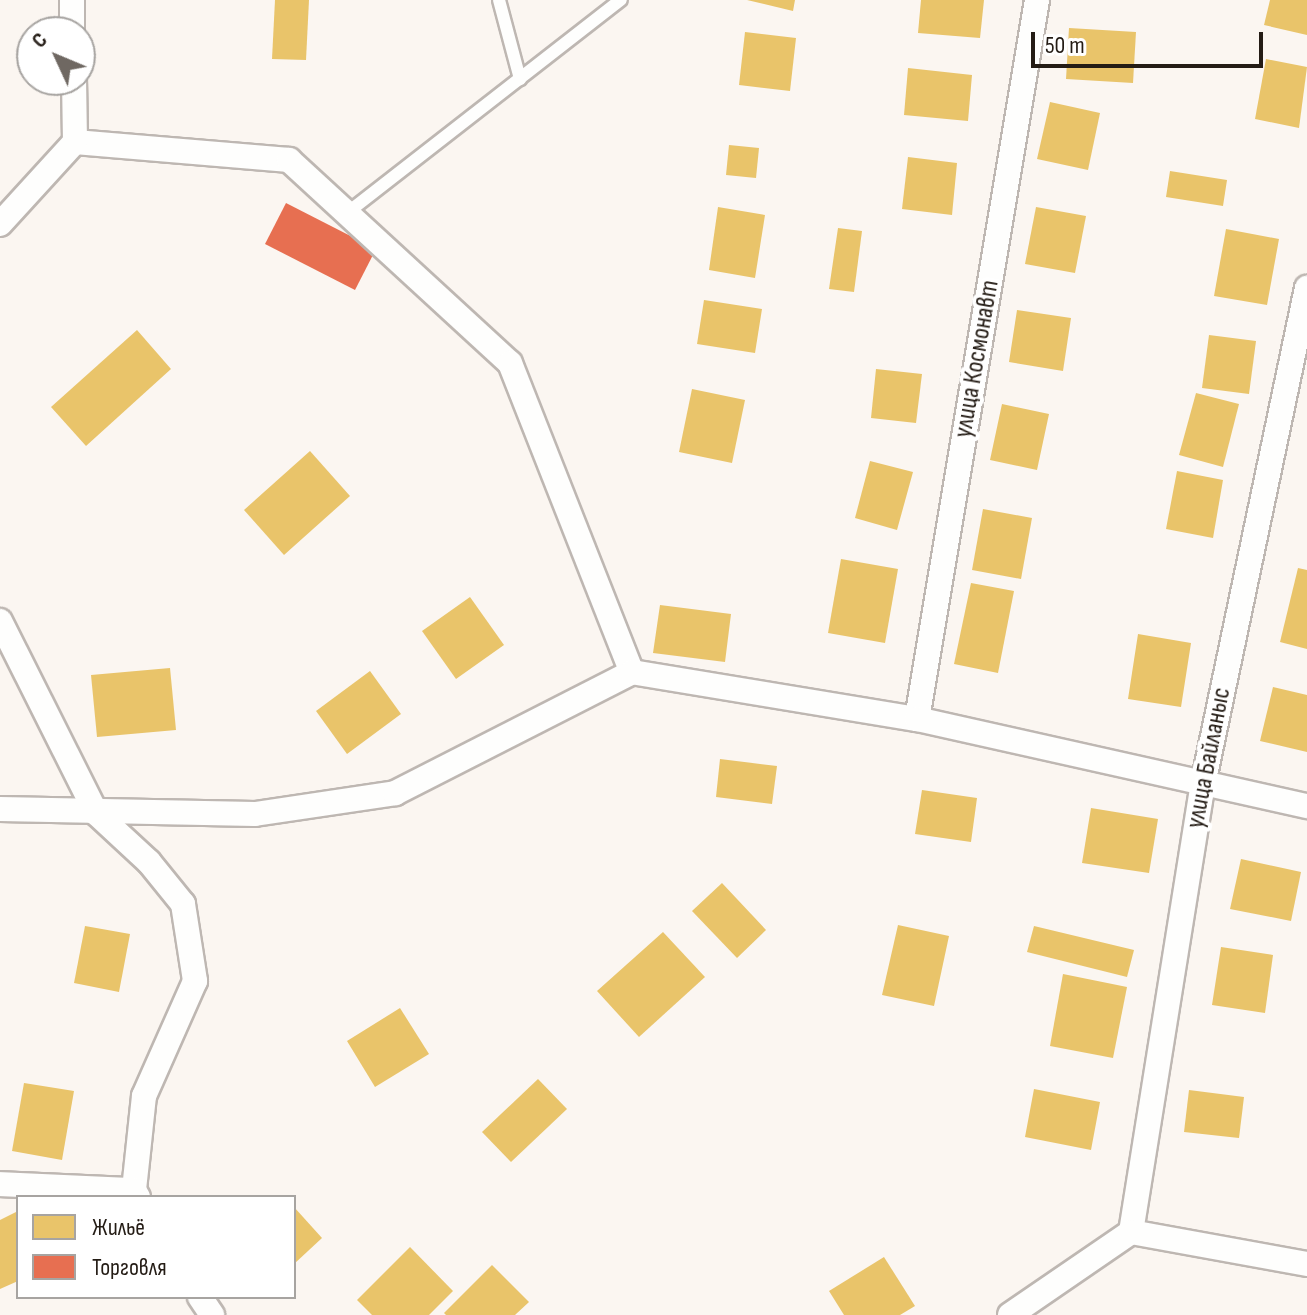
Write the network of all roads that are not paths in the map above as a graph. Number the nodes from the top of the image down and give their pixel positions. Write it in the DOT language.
graph roads {
  1 [pos="499,0"];
  2 [pos="621,0"];
  3 [pos="1037,0"];
  4 [pos="520,79"];
  5 [pos="74,96"];
  6 [pos="75,142"];
  7 [pos="347,213"];
  8 [pos="0,224"];
  9 [pos="1307,288"];
  10 [pos="0,621"];
  11 [pos="632,672"];
  12 [pos="917,719"];
  13 [pos="1203,784"];
  14 [pos="1307,806"];
  15 [pos="0,809"];
  16 [pos="96,813"];
  17 [pos="2,1183"];
  18 [pos="136,1194"];
  19 [pos="1131,1232"];
  20 [pos="1307,1264"];
  21 [pos="1010,1315"];
  1 -- 4 [label="lane"];
  2 -- 4 [label="lane"];
  3 -- 12 [label="street, улица Космонавт"];
  4 -- 7 [label="lane"];
  5 -- 6 [label="street"];
  6 -- 7 [label="street"];
  6 -- 8 [label="street"];
  7 -- 11 [label="street"];
  9 -- 13 [label="street, улица Байланыс"];
  10 -- 16 [label="street"];
  11 -- 12 [label="street"];
  11 -- 16 [label="street"];
  12 -- 13 [label="street"];
  13 -- 14 [label="street"];
  13 -- 19 [label="street, улица Байланыс"];
  15 -- 16 [label="street"];
  16 -- 18 [label="street"];
  17 -- 18 [label="street"];
  19 -- 20 [label="street"];
  19 -- 21 [label="street"];
}
